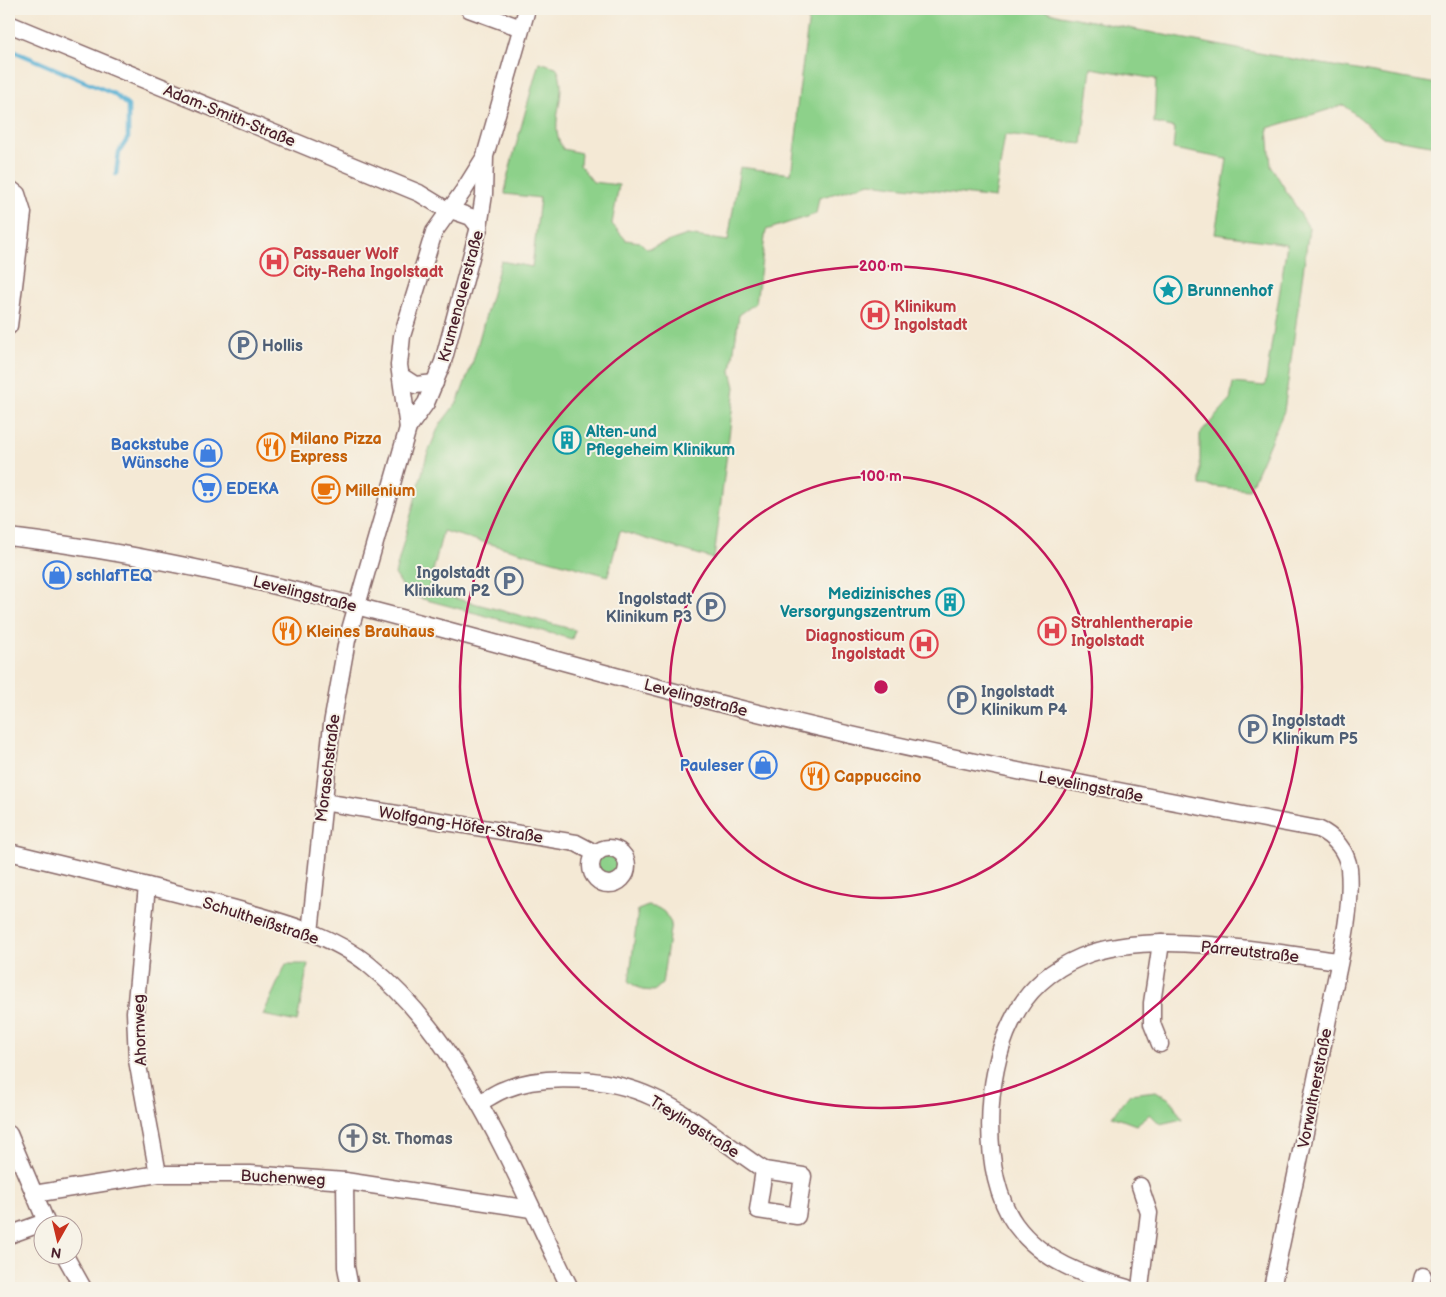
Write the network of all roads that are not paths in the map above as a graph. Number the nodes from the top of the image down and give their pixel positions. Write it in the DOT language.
graph roads {
  1 [pos="469,9"];
  2 [pos="527,9"];
  3 [pos="9,24"];
  4 [pos="521,28"];
  5 [pos="485,156"];
  6 [pos="9,188"];
  7 [pos="450,210"];
  8 [pos="479,227"];
  9 [pos="9,326"];
  10 [pos="400,376"];
  11 [pos="435,383"];
  12 [pos="408,428"];
  13 [pos="9,537"];
  14 [pos="357,605"];
  15 [pos="323,802"];
  16 [pos="9,852"];
  17 [pos="595,853"];
  18 [pos="147,886"];
  19 [pos="1350,886"];
  20 [pos="310,933"];
  21 [pos="1161,943"];
  22 [pos="1339,961"];
  23 [pos="1160,1044"];
  24 [pos="480,1103"];
  25 [pos="9,1134"];
  26 [pos="764,1170"];
  27 [pos="158,1174"];
  28 [pos="345,1181"];
  29 [pos="1140,1186"];
  30 [pos="34,1194"];
  31 [pos="531,1209"];
  32 [pos="42,1214"];
  33 [pos="32,1228"];
  34 [pos="9,1235"];
  35 [pos="70,1264"];
  36 [pos="83,1288"];
  37 [pos="350,1288"];
  38 [pos="570,1288"];
  39 [pos="1127,1288"];
  40 [pos="1140,1288"];
  41 [pos="1272,1288"];
  1 -- 4 [label="street"];
  2 -- 4 [label="street, Krumenauerstraße"];
  3 -- 7 [label="street, Adam-Smith-Straße"];
  4 -- 5 [label="street, Krumenauerstraße"];
  5 -- 7 [label="street, Krumenauerstraße"];
  5 -- 8 [label="street, Krumenauerstraße"];
  6 -- 9 [label="street"];
  7 -- 8 [label="street, Adam-Smith-Straße"];
  7 -- 10 [label="street, Krumenauerstraße"];
  8 -- 11 [label="street, Krumenauerstraße"];
  10 -- 11 [label="street"];
  10 -- 12 [label="street, Krumenauerstraße"];
  11 -- 12 [label="street, Krumenauerstraße"];
  12 -- 14 [label="street, Krumenauerstraße"];
  13 -- 14 [label="street, Levelingstraße"];
  14 -- 15 [label="street, Moraschstraße"];
  14 -- 19 [label="street, Levelingstraße"];
  15 -- 17 [label="street, Wolfgang-Höfer-Straße"];
  15 -- 20 [label="street, Moraschstraße"];
  16 -- 18 [label="street, Schultheißstraße"];
  18 -- 20 [label="street, Schultheißstraße"];
  18 -- 27 [label="street, Ahornweg"];
  19 -- 22 [label="street, Vorwaltnerstraße"];
  20 -- 24 [label="street, Schultheißstraße"];
  21 -- 22 [label="street, Parreutstraße"];
  21 -- 23 [label="street"];
  21 -- 39 [label="street, Parreutstraße"];
  22 -- 41 [label="street, Vorwaltnerstraße"];
  24 -- 26 [label="street, Treylingstraße"];
  24 -- 31 [label="street, Schultheißstraße"];
  25 -- 30 [label="street"];
  27 -- 28 [label="street, Buchenweg"];
  27 -- 30 [label="street, Buchenweg"];
  28 -- 31 [label="street, Buchenweg"];
  28 -- 37 [label="street"];
  29 -- 40 [label="street"];
  30 -- 32 [label="street"];
  31 -- 38 [label="street, Schultheißstraße"];
  33 -- 34 [label="street"];
  35 -- 36 [label="street"];
}
